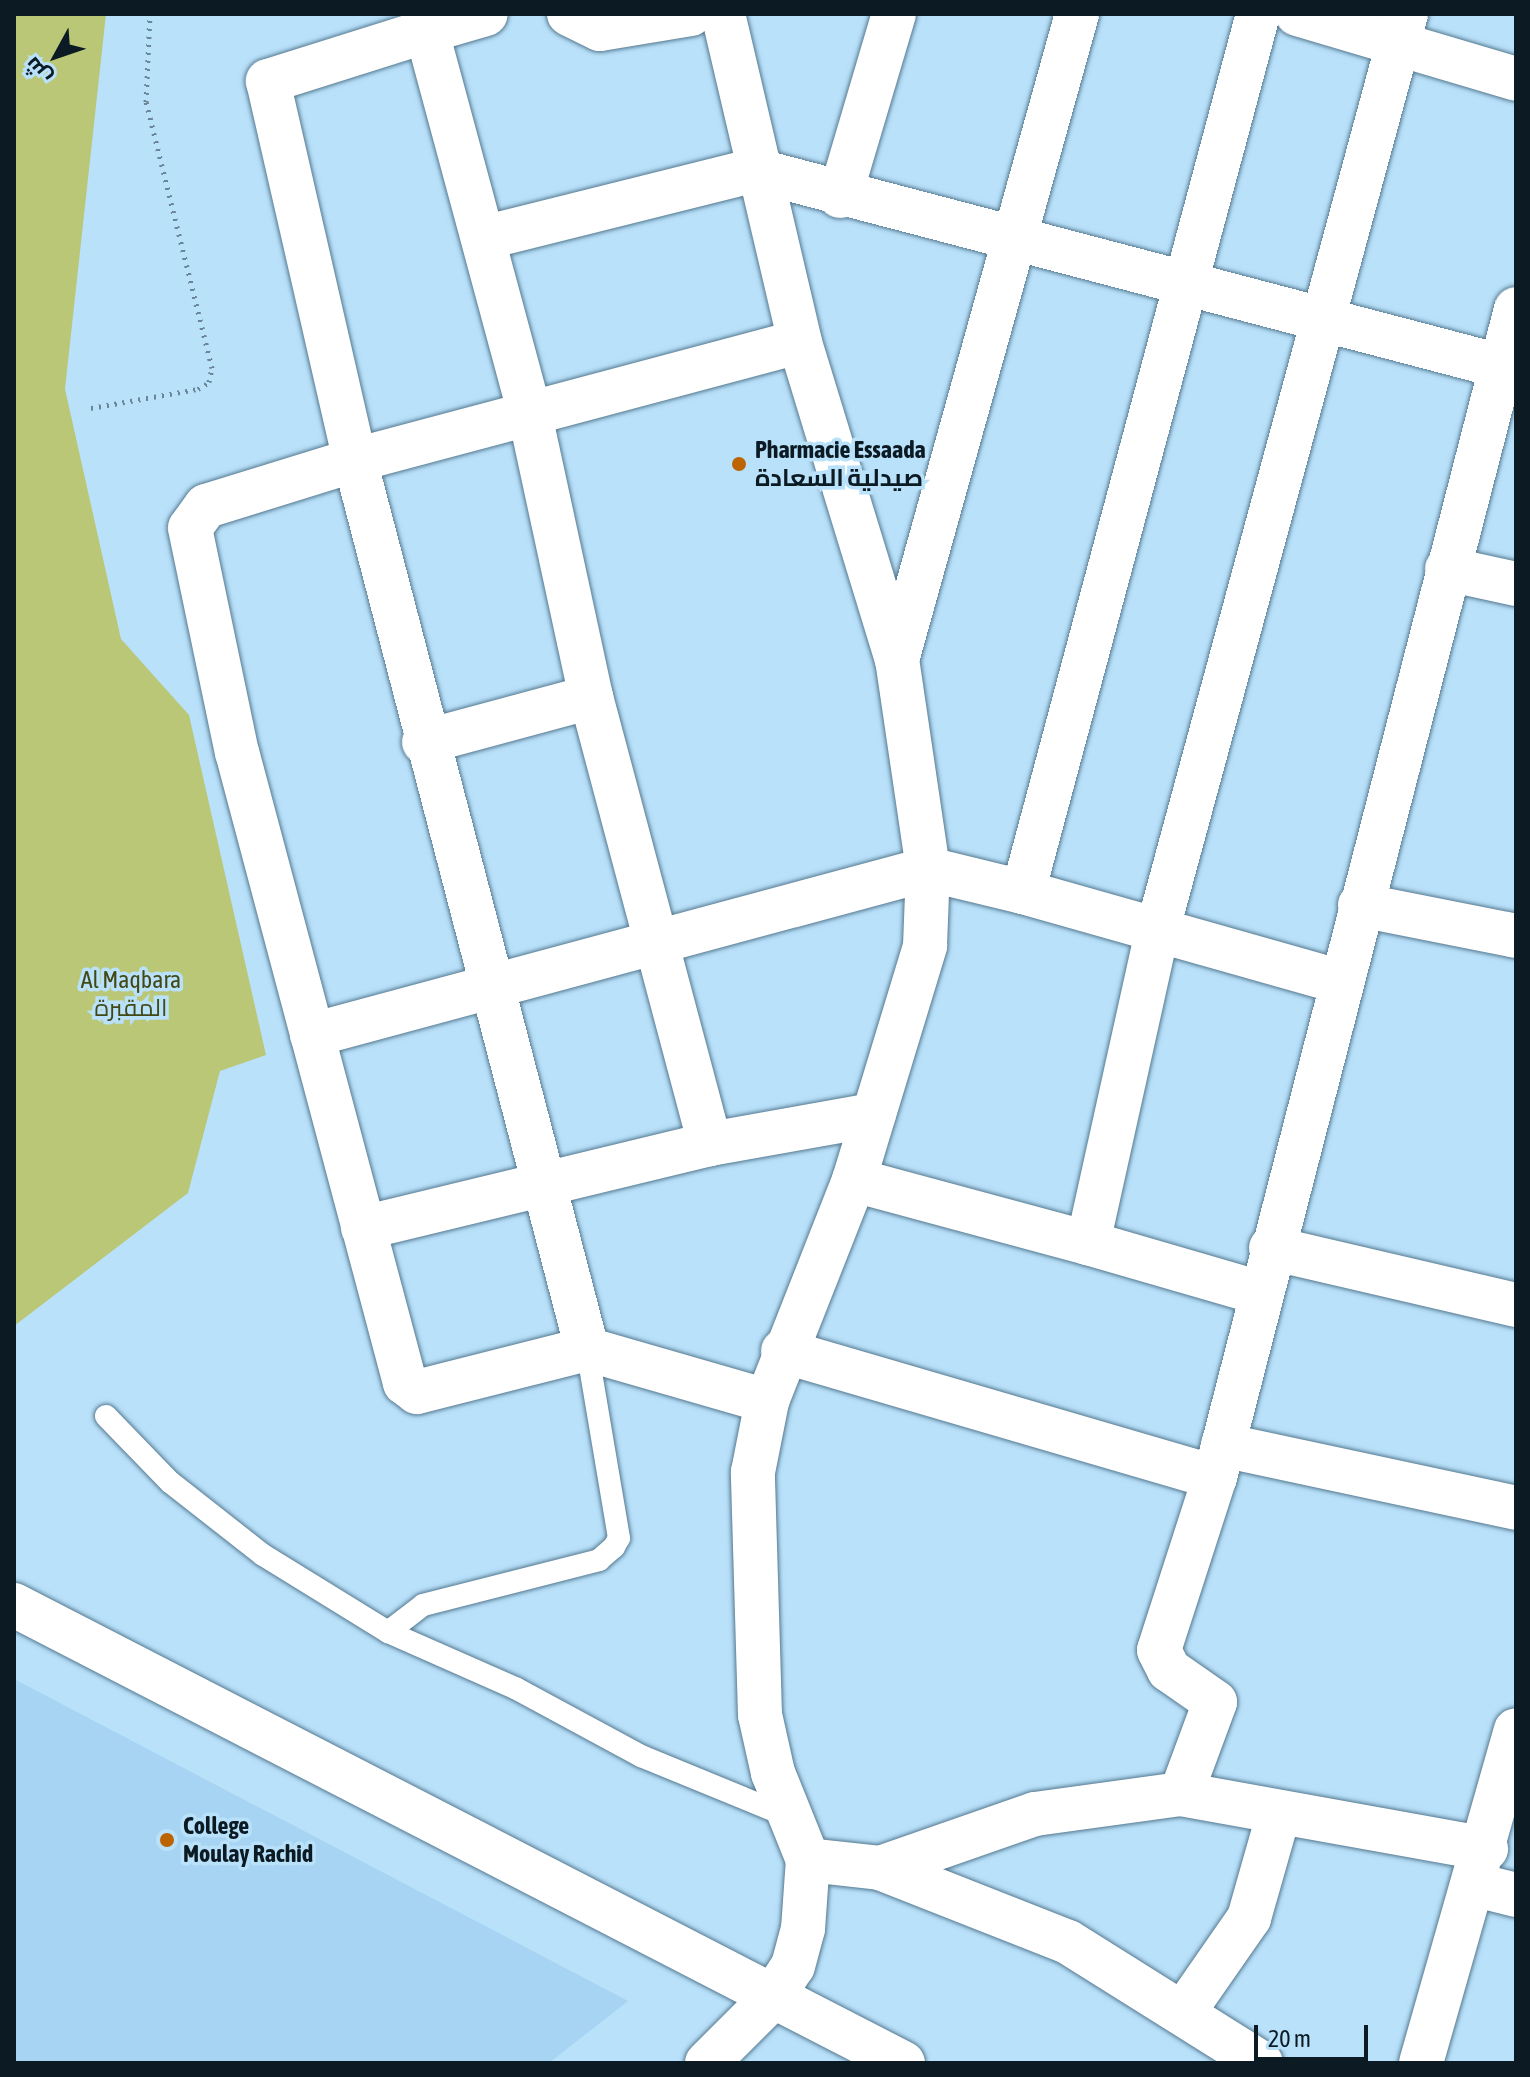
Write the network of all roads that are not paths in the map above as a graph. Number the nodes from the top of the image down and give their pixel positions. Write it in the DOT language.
graph roads {
  1 [pos="486,14"];
  2 [pos="569,14"];
  3 [pos="691,14"];
  4 [pos="723,14"];
  5 [pos="894,14"];
  6 [pos="1077,14"];
  7 [pos="1258,14"];
  8 [pos="1297,14"];
  9 [pos="1401,30"];
  10 [pos="427,31"];
  11 [pos="1516,79"];
  12 [pos="755,170"];
  13 [pos="840,196"];
  14 [pos="1012,236"];
  15 [pos="483,238"];
  16 [pos="1187,282"];
  17 [pos="1516,309"];
  18 [pos="1318,323"];
  19 [pos="800,342"];
  20 [pos="1500,366"];
  21 [pos="530,414"];
  22 [pos="355,460"];
  23 [pos="1447,569"];
  24 [pos="1516,584"];
  25 [pos="897,660"];
  26 [pos="591,697"];
  27 [pos="424,742"];
  28 [pos="928,869"];
  29 [pos="1023,892"];
  30 [pos="1360,905"];
  31 [pos="1158,928"];
  32 [pos="1516,936"];
  33 [pos="656,937"];
  34 [pos="1338,981"];
  35 [pos="487,986"];
  36 [pos="312,1035"];
  37 [pos="873,1115"];
  38 [pos="710,1144"];
  39 [pos="854,1180"];
  40 [pos="539,1188"];
  41 [pos="363,1228"];
  42 [pos="1088,1243"];
  43 [pos="1271,1248"];
  44 [pos="1260,1293"];
  45 [pos="1516,1305"];
  46 [pos="587,1349"];
  47 [pos="783,1351"];
  48 [pos="767,1401"];
  49 [pos="106,1416"];
  50 [pos="1219,1461"];
  51 [pos="1516,1508"];
  52 [pos="14,1605"];
  53 [pos="388,1632"];
  54 [pos="1516,1730"];
  55 [pos="1181,1794"];
  56 [pos="1279,1813"];
  57 [pos="791,1817"];
  58 [pos="808,1860"];
  59 [pos="880,1868"];
  60 [pos="1492,1876"];
  61 [pos="772,1998"];
  62 [pos="1183,2013"];
  63 [pos="707,2063"];
  64 [pos="903,2063"];
  65 [pos="1261,2063"];
  66 [pos="1421,2063"];
  1 -- 10 [label="street"];
  2 -- 3 [label="street"];
  4 -- 12 [label="street"];
  5 -- 13 [label="street"];
  6 -- 14 [label="street"];
  7 -- 16 [label="street"];
  8 -- 9 [label="street"];
  9 -- 11 [label="street"];
  9 -- 18 [label="street"];
  10 -- 15 [label="street"];
  10 -- 22 [label="street"];
  12 -- 13 [label="street"];
  12 -- 15 [label="street"];
  12 -- 19 [label="street"];
  13 -- 14 [label="street"];
  14 -- 16 [label="street"];
  14 -- 25 [label="street"];
  15 -- 21 [label="street"];
  16 -- 18 [label="street"];
  16 -- 29 [label="street"];
  17 -- 20 [label="street"];
  18 -- 20 [label="street"];
  18 -- 31 [label="street"];
  19 -- 21 [label="street"];
  19 -- 25 [label="street"];
  20 -- 23 [label="street"];
  21 -- 22 [label="street"];
  21 -- 26 [label="street"];
  22 -- 27 [label="street"];
  22 -- 36 [label="street"];
  23 -- 24 [label="street"];
  23 -- 30 [label="street"];
  25 -- 28 [label="street"];
  26 -- 27 [label="street"];
  26 -- 33 [label="street"];
  27 -- 35 [label="street"];
  28 -- 29 [label="street"];
  28 -- 33 [label="street"];
  28 -- 37 [label="street"];
  29 -- 31 [label="street"];
  30 -- 32 [label="street"];
  30 -- 34 [label="street"];
  31 -- 34 [label="street"];
  31 -- 42 [label="street"];
  33 -- 35 [label="street"];
  33 -- 38 [label="street"];
  34 -- 43 [label="street"];
  35 -- 36 [label="street"];
  35 -- 40 [label="street"];
  36 -- 41 [label="street"];
  37 -- 38 [label="street"];
  37 -- 39 [label="street"];
  38 -- 40 [label="street"];
  39 -- 42 [label="street"];
  39 -- 47 [label="street"];
  40 -- 41 [label="street"];
  40 -- 46 [label="street"];
  41 -- 46 [label="street"];
  42 -- 44 [label="street"];
  43 -- 44 [label="street"];
  43 -- 45 [label="street"];
  44 -- 50 [label="street"];
  46 -- 48 [label="street"];
  46 -- 53 [label="lane"];
  47 -- 48 [label="street"];
  47 -- 50 [label="street"];
  48 -- 57 [label="street"];
  49 -- 53 [label="lane"];
  50 -- 51 [label="street"];
  50 -- 55 [label="street"];
  52 -- 61 [label="street"];
  53 -- 57 [label="lane"];
  54 -- 60 [label="street"];
  55 -- 56 [label="street"];
  55 -- 59 [label="street"];
  56 -- 60 [label="street"];
  56 -- 62 [label="street"];
  57 -- 58 [label="street"];
  58 -- 59 [label="street"];
  58 -- 61 [label="street"];
  59 -- 62 [label="street"];
  60 -- 66 [label="street"];
  61 -- 63 [label="street"];
  61 -- 64 [label="street"];
  62 -- 65 [label="street"];
}
